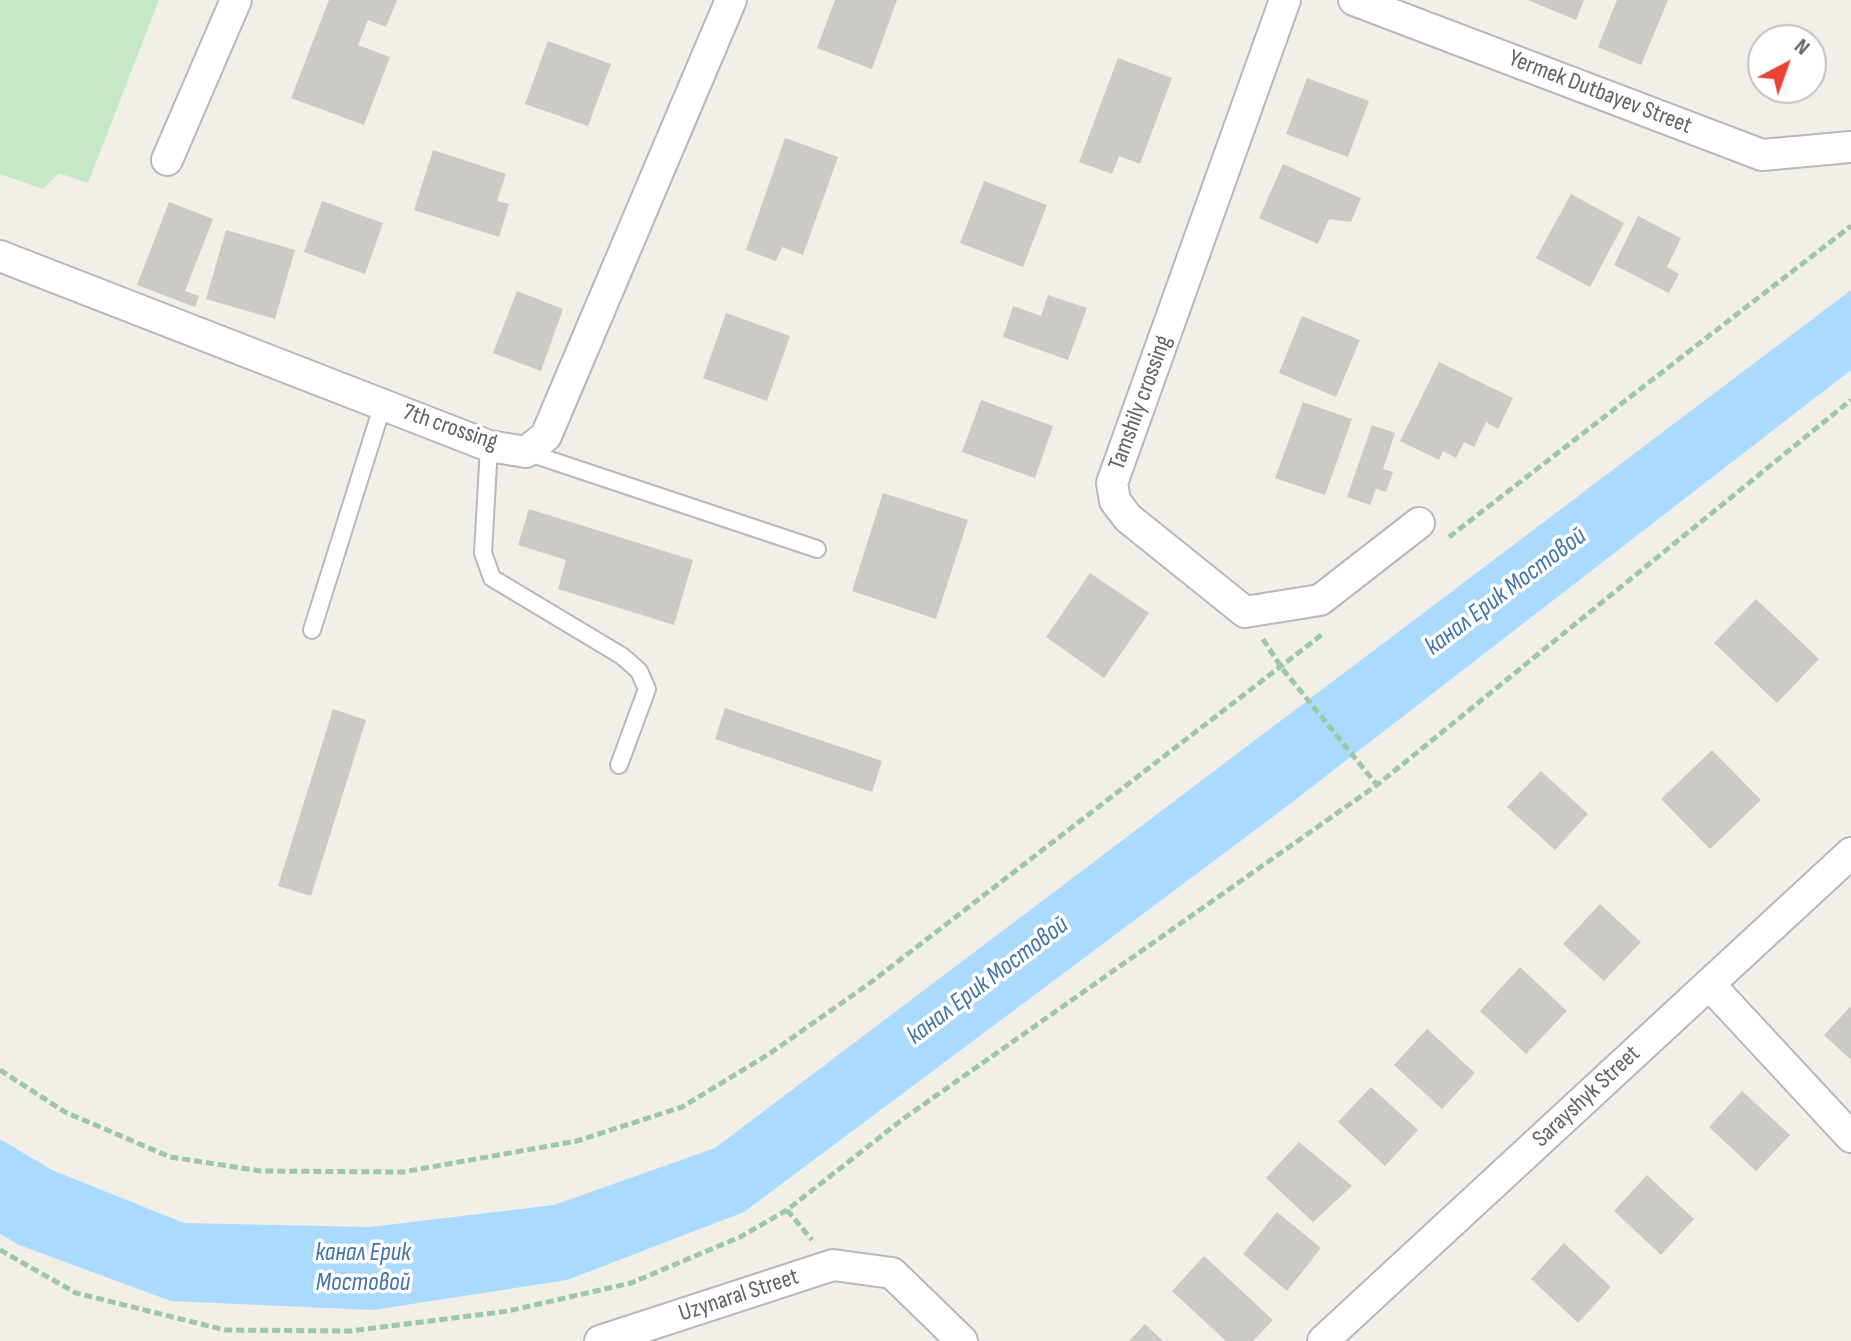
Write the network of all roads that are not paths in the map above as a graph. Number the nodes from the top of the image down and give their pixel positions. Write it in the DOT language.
graph roads {
  1 [pos="236,0"];
  2 [pos="731,0"];
  3 [pos="1285,0"];
  4 [pos="1354,0"];
  5 [pos="1851,147"];
  6 [pos="167,160"];
  7 [pos="0,256"];
  8 [pos="383,404"];
  9 [pos="489,446"];
  10 [pos="526,452"];
  11 [pos="1419,523"];
  12 [pos="817,549"];
  13 [pos="312,630"];
  14 [pos="619,765"];
  15 [pos="1851,853"];
  16 [pos="1709,984"];
  17 [pos="1851,1137"];
  18 [pos="600,1341"];
  19 [pos="962,1341"];
  20 [pos="1323,1341"];
  1 -- 6 [label="street"];
  2 -- 10 [label="street, 7th crossing"];
  3 -- 11 [label="street, Tamshily crossing"];
  4 -- 5 [label="street, Yermek Dutbayev Street"];
  7 -- 8 [label="street, 7th crossing"];
  8 -- 9 [label="street, 7th crossing"];
  8 -- 13 [label="lane"];
  9 -- 10 [label="street, 7th crossing"];
  9 -- 14 [label="lane"];
  10 -- 12 [label="lane"];
  15 -- 16 [label="street, Sarayshyk Street"];
  16 -- 17 [label="street"];
  16 -- 20 [label="street, Sarayshyk Street"];
  18 -- 19 [label="street, Uzynaral Street"];
}
